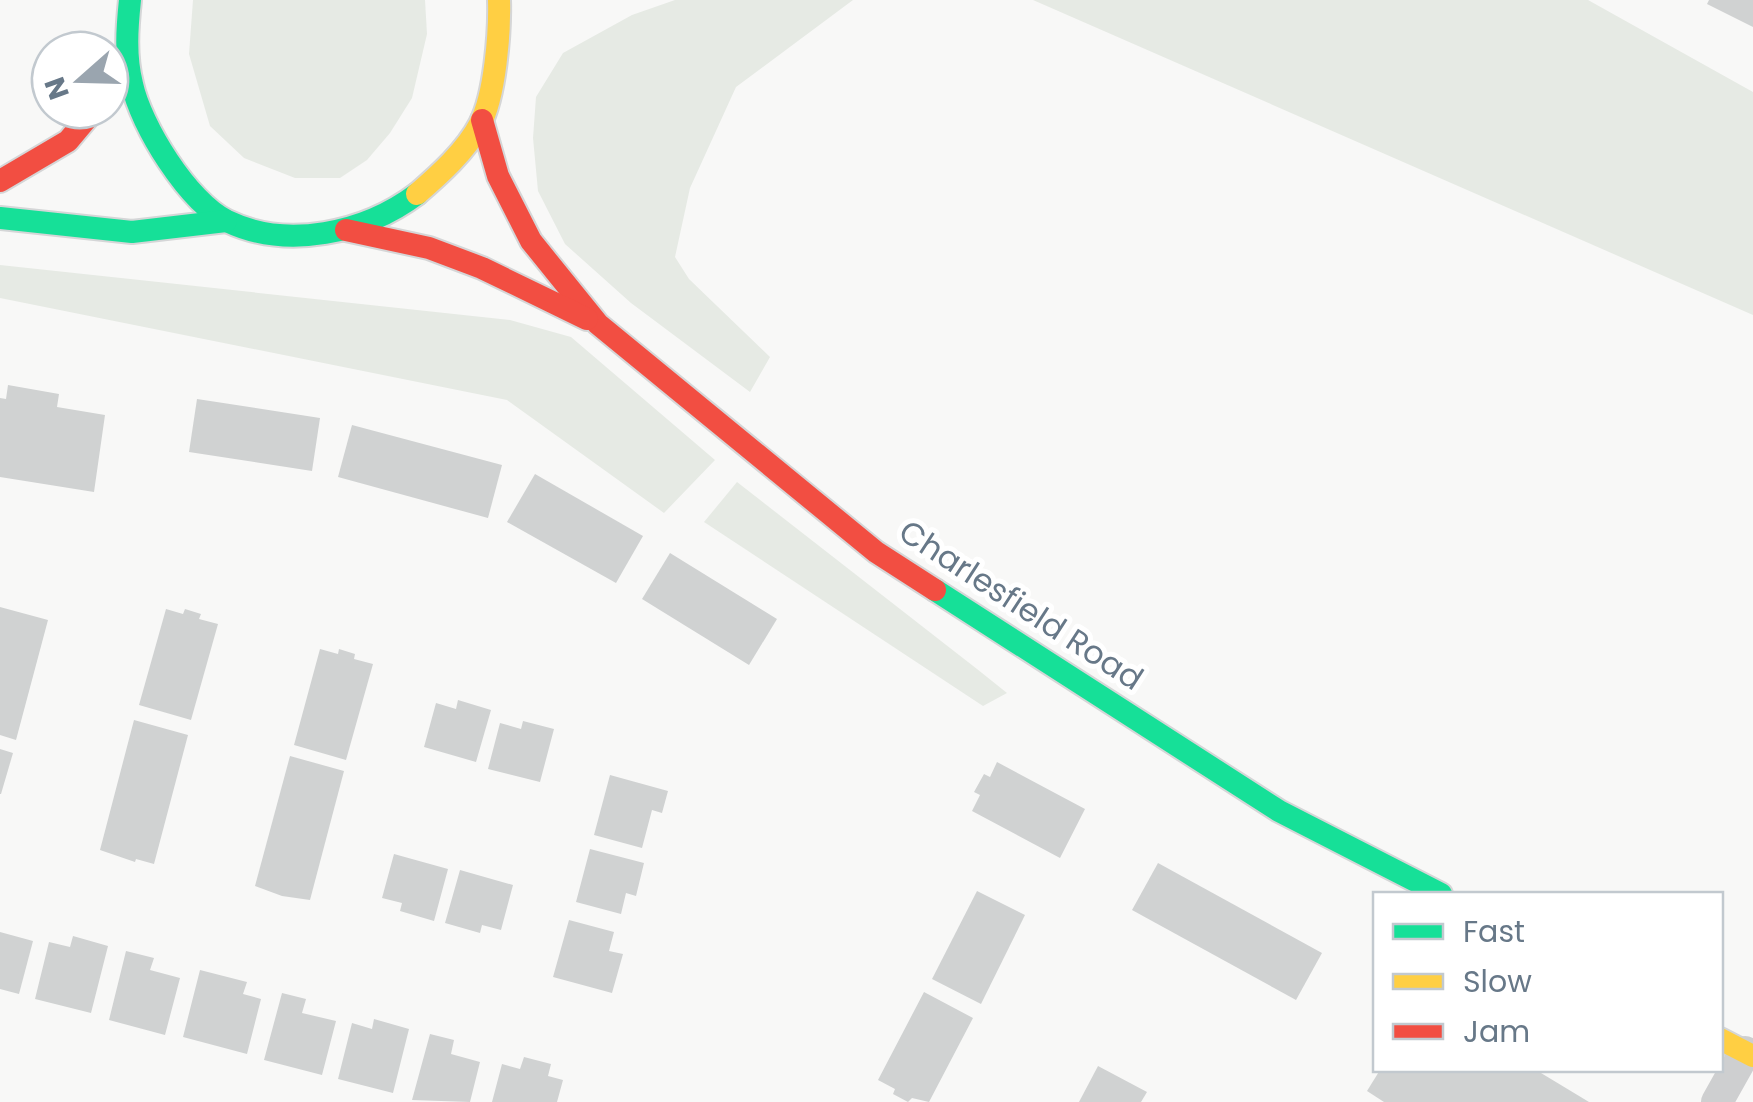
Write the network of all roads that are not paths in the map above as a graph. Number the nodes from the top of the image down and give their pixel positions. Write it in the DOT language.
graph roads {
  1 [pos="499,0"];
  2 [pos="128,2"];
  3 [pos="523,14"];
  4 [pos="128,30"];
  5 [pos="501,41"];
  6 [pos="130,76"];
  7 [pos="482,120"];
  8 [pos="77,130"];
  9 [pos="0,182"];
  10 [pos="0,218"];
  11 [pos="226,221"];
  12 [pos="346,230"];
  13 [pos="598,324"];
  14 [pos="1436,892"];
  15 [pos="1740,1049"];
  16 [pos="1717,1102"];
  1 -- 5 [label="street"];
  2 -- 4 [label="street"];
  3 -- 5 [label="street"];
  5 -- 7 [label="street"];
  6 -- 11 [label="street"];
  7 -- 12 [label="street"];
  7 -- 13 [label="street, Charlesfield Road"];
  8 -- 9 [label="street"];
  10 -- 11 [label="street"];
  11 -- 12 [label="street"];
  12 -- 13 [label="street, Charlesfield Road"];
  13 -- 14 [label="street, Charlesfield Road"];
  15 -- 16 [label="street"];
}
